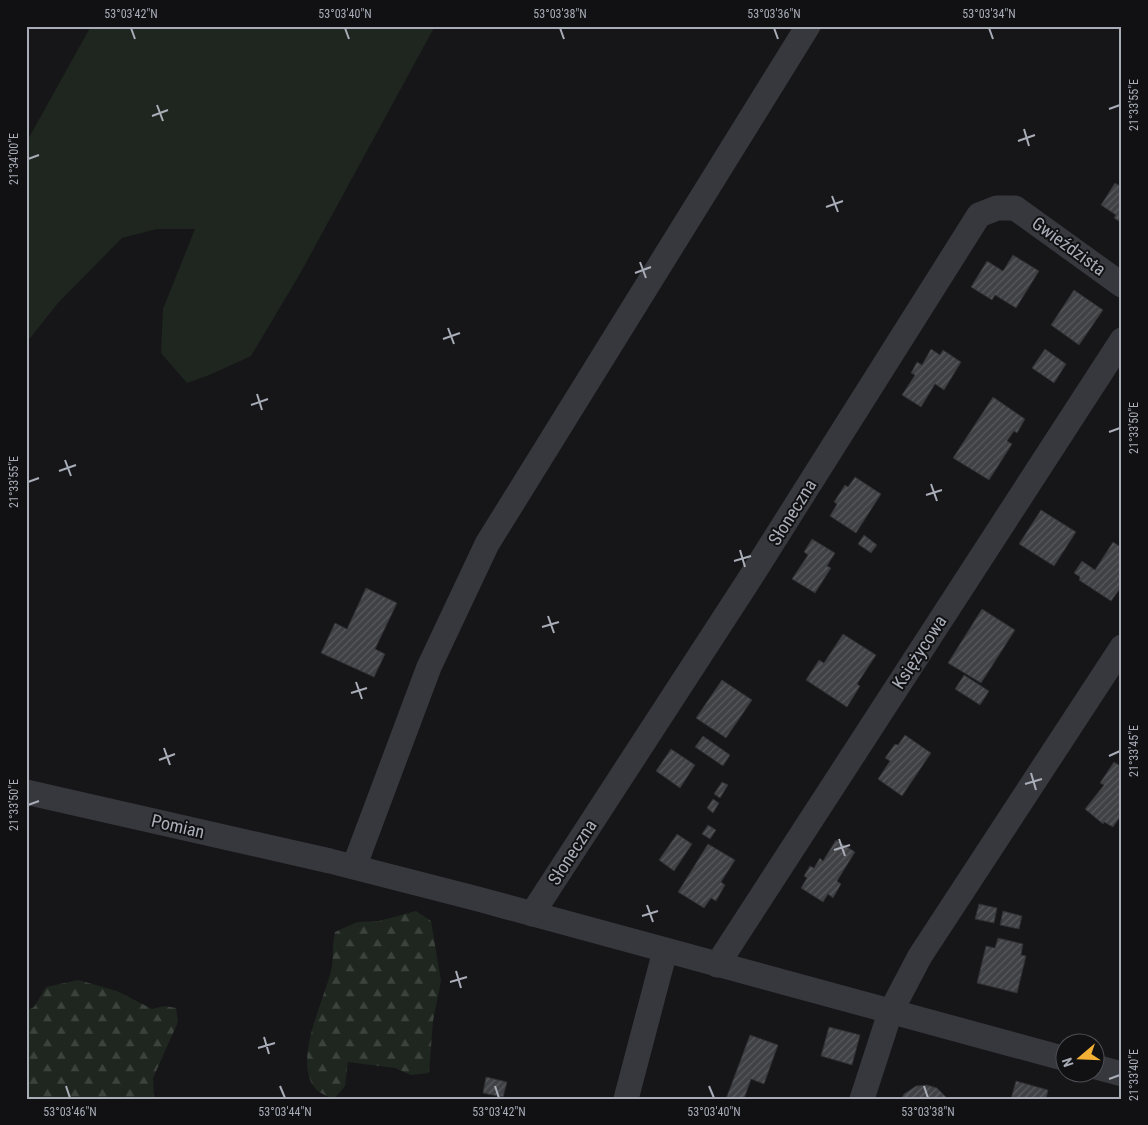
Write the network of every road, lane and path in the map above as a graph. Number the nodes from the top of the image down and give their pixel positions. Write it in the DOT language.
graph roads {
  1 [pos="808,26"];
  2 [pos="1015,208"];
  3 [pos="1122,285"];
  4 [pos="1122,340"];
  5 [pos="1122,647"];
  6 [pos="26,792"];
  7 [pos="354,867"];
  8 [pos="532,914"];
  9 [pos="665,951"];
  10 [pos="717,965"];
  11 [pos="890,1013"];
  12 [pos="1056,1056"];
  13 [pos="1106,1070"];
  14 [pos="1122,1074"];
  15 [pos="626,1099"];
  16 [pos="862,1099"];
  1 -- 7 [label="street"];
  2 -- 3 [label="street, Gwieździsta"];
  2 -- 8 [label="street, Słoneczna"];
  4 -- 10 [label="street, Księżycowa"];
  5 -- 11 [label="street"];
  6 -- 7 [label="street, Pomian"];
  7 -- 8 [label="street, Pomian"];
  8 -- 9 [label="street, Pomian"];
  9 -- 10 [label="street, Pomian"];
  9 -- 15 [label="street"];
  10 -- 11 [label="street, Pomian"];
  11 -- 12 [label="street, Pomian"];
  11 -- 16 [label="street"];
  13 -- 14 [label="street"];
}
